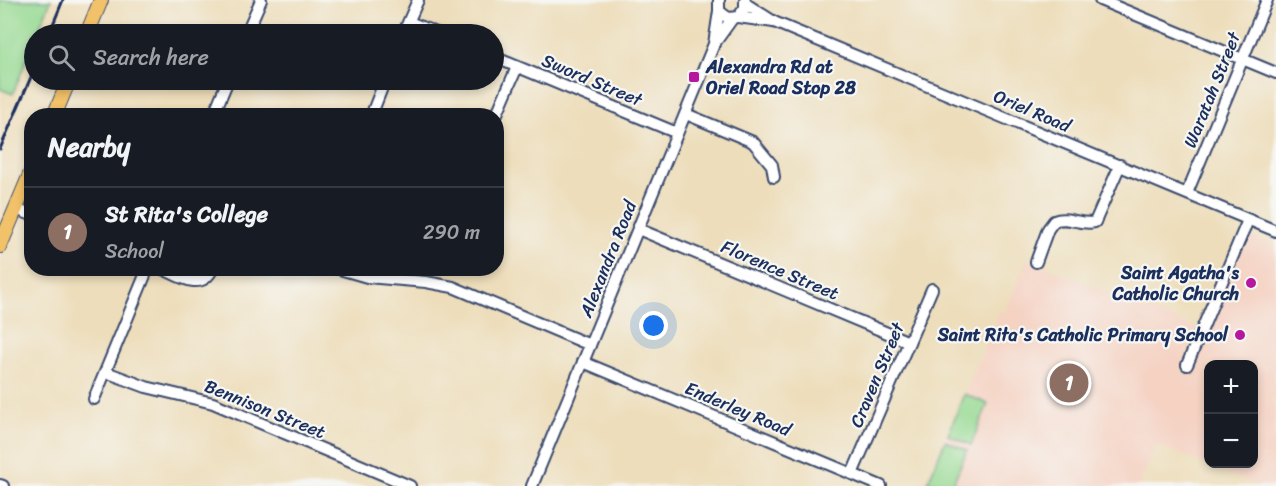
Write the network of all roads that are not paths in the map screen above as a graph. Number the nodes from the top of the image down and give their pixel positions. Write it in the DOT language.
graph roads {
  1 [pos="101,0"];
  2 [pos="261,0"];
  3 [pos="418,0"];
  4 [pos="708,0"];
  5 [pos="1100,0"];
  6 [pos="1267,0"];
  7 [pos="745,2"];
  8 [pos="719,6"];
  9 [pos="735,18"];
  10 [pos="409,22"];
  11 [pos="774,22"];
  12 [pos="91,24"];
  13 [pos="250,24"];
  14 [pos="414,24"];
  15 [pos="714,44"];
  16 [pos="1243,59"];
  17 [pos="504,61"];
  18 [pos="517,67"];
  19 [pos="1276,73"];
  20 [pos="65,90"];
  21 [pos="224,90"];
  22 [pos="381,90"];
  23 [pos="57,108"];
  24 [pos="216,108"];
  25 [pos="373,108"];
  26 [pos="499,108"];
  27 [pos="686,114"];
  28 [pos="677,133"];
  29 [pos="1120,165"];
  30 [pos="774,177"];
  31 [pos="24,188"];
  32 [pos="1187,193"];
  33 [pos="15,209"];
  34 [pos="24,212"];
  35 [pos="1248,220"];
  36 [pos="638,229"];
  37 [pos="1276,231"];
  38 [pos="0,246"];
  39 [pos="1036,262"];
  40 [pos="145,276"];
  41 [pos="182,276"];
  42 [pos="208,276"];
  43 [pos="364,276"];
  44 [pos="932,289"];
  45 [pos="909,342"];
  46 [pos="591,345"];
  47 [pos="583,362"];
  48 [pos="1187,365"];
  49 [pos="105,372"];
  50 [pos="94,399"];
  51 [pos="852,474"];
  52 [pos="410,486"];
  53 [pos="532,486"];
  54 [pos="881,486"];
  1 -- 12 [label="main road"];
  2 -- 13 [label="street"];
  3 -- 10 [label="street"];
  4 -- 8 [label="street"];
  5 -- 16 [label="street"];
  6 -- 16 [label="street, Waratah Street"];
  7 -- 9 [label="street, Alexandra Road"];
  7 -- 11 [label="street, Oriel Road"];
  8 -- 9 [label="street"];
  8 -- 15 [label="street, Alexandra Road"];
  9 -- 11 [label="street, Oriel Road"];
  9 -- 15 [label="street, Alexandra Road"];
  10 -- 14 [label="street"];
  11 -- 29 [label="street, Oriel Road"];
  15 -- 27 [label="street, Alexandra Road"];
  16 -- 19 [label="street"];
  16 -- 32 [label="street, Waratah Street"];
  17 -- 18 [label="street, Sword Street"];
  18 -- 26 [label="street"];
  18 -- 28 [label="street, Sword Street"];
  20 -- 23 [label="main road"];
  21 -- 24 [label="street"];
  22 -- 25 [label="street"];
  27 -- 28 [label="street, Alexandra Road"];
  27 -- 30 [label="street"];
  28 -- 36 [label="street, Alexandra Road"];
  29 -- 32 [label="street, Oriel Road"];
  29 -- 39 [label="street"];
  31 -- 33 [label="main road"];
  32 -- 35 [label="street, Oriel Road"];
  33 -- 34 [label="street"];
  33 -- 38 [label="main road"];
  35 -- 37 [label="street, Oriel Road"];
  35 -- 48 [label="street"];
  36 -- 45 [label="street, Florence Street"];
  36 -- 46 [label="street, Alexandra Road"];
  40 -- 49 [label="street"];
  41 -- 42 [label="street"];
  43 -- 46 [label="street"];
  44 -- 45 [label="street, Craven Street"];
  45 -- 51 [label="street, Craven Street"];
  46 -- 47 [label="street, Alexandra Road"];
  47 -- 51 [label="street, Enderley Road"];
  47 -- 53 [label="street, Alexandra Road"];
  49 -- 50 [label="street"];
  49 -- 52 [label="street, Bennison Street"];
  51 -- 54 [label="street, Enderley Road"];
}
